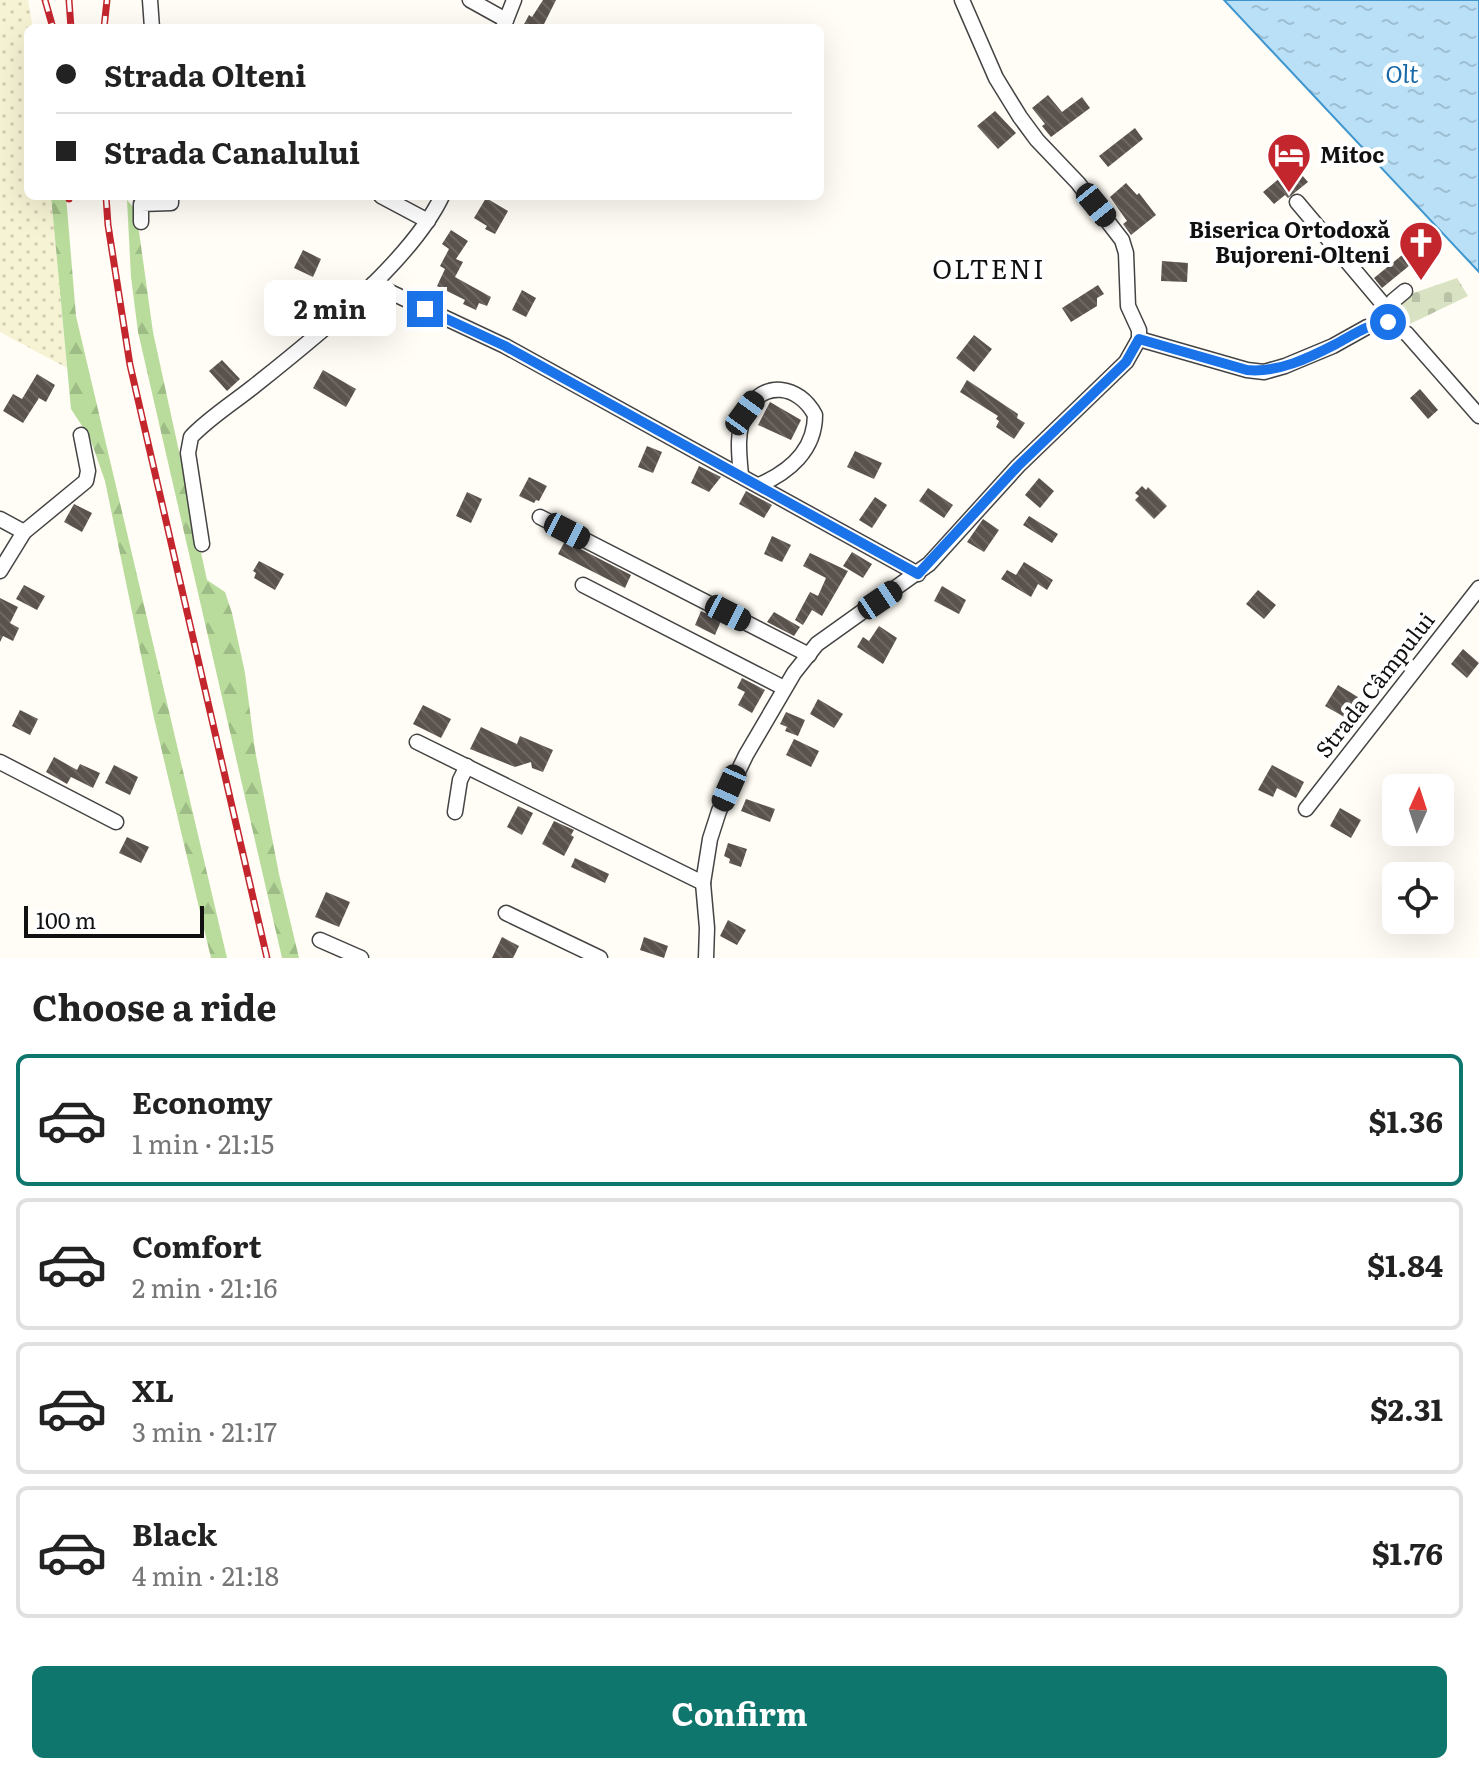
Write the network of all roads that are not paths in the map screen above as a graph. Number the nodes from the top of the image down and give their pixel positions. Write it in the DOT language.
graph roads {
  1 [pos="150,0"];
  2 [pos="470,0"];
  3 [pos="514,0"];
  4 [pos="962,0"];
  5 [pos="152,24"];
  6 [pos="504,24"];
  7 [pos="171,200"];
  8 [pos="389,200"];
  9 [pos="440,200"];
  10 [pos="1297,202"];
  11 [pos="428,221"];
  12 [pos="141,222"];
  13 [pos="373,284"];
  14 [pos="1405,291"];
  15 [pos="1396,321"];
  16 [pos="1139,339"];
  17 [pos="1479,416"];
  18 [pos="81,435"];
  19 [pos="741,475"];
  20 [pos="759,485"];
  21 [pos="540,517"];
  22 [pos="0,519"];
  23 [pos="24,532"];
  24 [pos="202,544"];
  25 [pos="0,571"];
  26 [pos="918,574"];
  27 [pos="583,585"];
  28 [pos="1479,588"];
  29 [pos="809,655"];
  30 [pos="784,688"];
  31 [pos="417,742"];
  32 [pos="0,762"];
  33 [pos="467,766"];
  34 [pos="1306,809"];
  35 [pos="455,812"];
  36 [pos="116,822"];
  37 [pos="703,883"];
  38 [pos="506,913"];
  39 [pos="320,940"];
  40 [pos="708,957"];
  41 [pos="361,958"];
  42 [pos="600,958"];
  1 -- 5 [label="street"];
  2 -- 6 [label="street"];
  3 -- 6 [label="street"];
  4 -- 16 [label="street"];
  7 -- 12 [label="street"];
  8 -- 11 [label="street"];
  9 -- 11 [label="street"];
  10 -- 15 [label="street"];
  11 -- 13 [label="street"];
  13 -- 19 [label="street"];
  13 -- 24 [label="street"];
  14 -- 15 [label="street"];
  15 -- 16 [label="street"];
  15 -- 17 [label="street"];
  16 -- 26 [label="street"];
  18 -- 23 [label="street"];
  19 -- 20 [label="street"];
  19 -- 20 [label="street"];
  20 -- 26 [label="street"];
  21 -- 29 [label="street"];
  22 -- 23 [label="street"];
  23 -- 25 [label="street"];
  26 -- 29 [label="street"];
  27 -- 30 [label="street"];
  28 -- 34 [label="street, Strada Câmpului"];
  29 -- 30 [label="street"];
  30 -- 37 [label="street"];
  31 -- 33 [label="street"];
  32 -- 36 [label="street"];
  33 -- 35 [label="street"];
  33 -- 37 [label="street"];
  37 -- 40 [label="street"];
  38 -- 42 [label="street"];
  39 -- 41 [label="street"];
}
